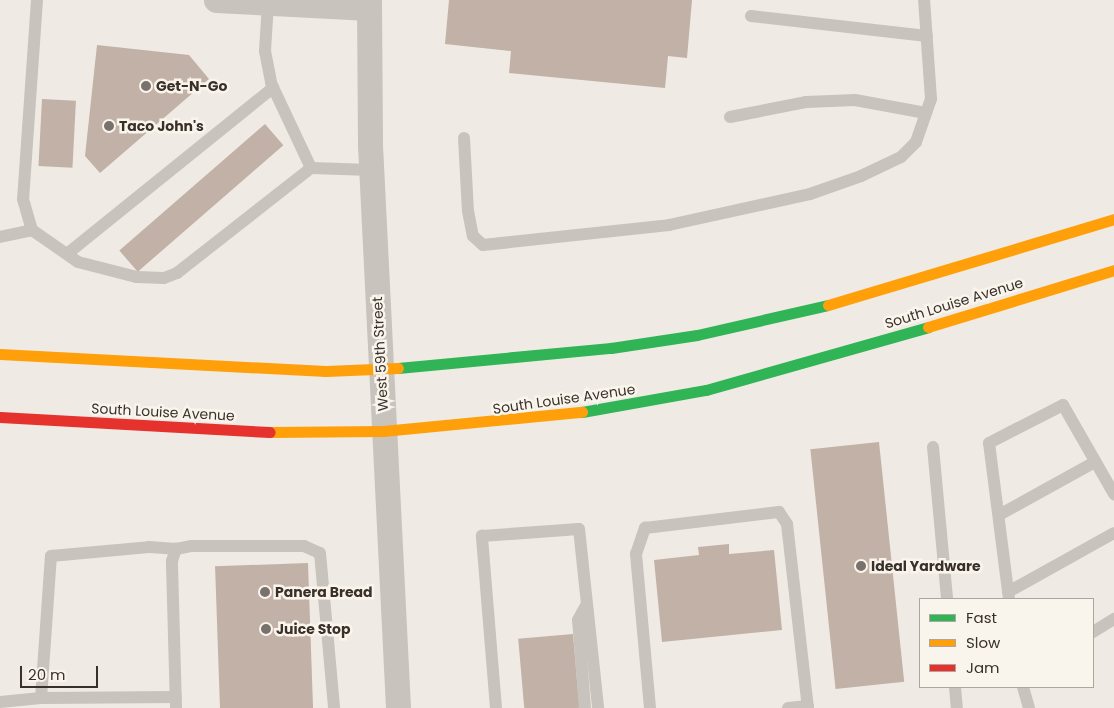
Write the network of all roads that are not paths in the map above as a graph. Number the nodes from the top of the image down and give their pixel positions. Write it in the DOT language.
graph roads {
  1 [pos="37,0"];
  2 [pos="216,0"];
  3 [pos="924,0"];
  4 [pos="268,3"];
  5 [pos="369,4"];
  6 [pos="750,16"];
  7 [pos="927,36"];
  8 [pos="273,88"];
  9 [pos="926,113"];
  10 [pos="730,117"];
  11 [pos="464,138"];
  12 [pos="310,168"];
  13 [pos="371,170"];
  14 [pos="1114,220"];
  15 [pos="32,230"];
  16 [pos="0,238"];
  17 [pos="67,254"];
  18 [pos="1114,270"];
  19 [pos="0,354"];
  20 [pos="380,370"];
  21 [pos="0,417"];
  22 [pos="383,432"];
  23 [pos="933,447"];
  24 [pos="1095,462"];
  25 [pos="1114,494"];
  26 [pos="998,515"];
  27 [pos="1114,533"];
  28 [pos="176,549"];
  29 [pos="1009,596"];
  30 [pos="947,598"];
  31 [pos="586,604"];
  32 [pos="1114,620"];
  33 [pos="1094,631"];
  34 [pos="955,688"];
  35 [pos="1022,688"];
  36 [pos="41,698"];
  37 [pos="0,702"];
  38 [pos="176,703"];
  39 [pos="808,707"];
  40 [pos="334,708"];
  41 [pos="398,708"];
  42 [pos="496,708"];
  43 [pos="585,708"];
  44 [pos="598,708"];
  45 [pos="650,708"];
  46 [pos="788,708"];
  47 [pos="957,708"];
  48 [pos="1029,708"];
  1 -- 15 [label="lane"];
  2 -- 4 [label="street"];
  3 -- 7 [label="lane"];
  4 -- 5 [label="street"];
  4 -- 8 [label="lane"];
  5 -- 13 [label="street, West 59th Street"];
  6 -- 7 [label="lane"];
  7 -- 9 [label="lane"];
  8 -- 12 [label="lane"];
  8 -- 17 [label="lane"];
  9 -- 10 [label="lane"];
  9 -- 11 [label="lane"];
  12 -- 13 [label="lane"];
  12 -- 17 [label="lane"];
  13 -- 20 [label="street, West 59th Street"];
  14 -- 20 [label="main road"];
  15 -- 16 [label="lane"];
  15 -- 17 [label="lane"];
  18 -- 22 [label="main road, South Louise Avenue"];
  19 -- 20 [label="main road"];
  20 -- 22 [label="street, West 59th Street"];
  21 -- 22 [label="main road, South Louise Avenue"];
  22 -- 41 [label="street, West 59th Street"];
  23 -- 30 [label="lane"];
  24 -- 25 [label="lane"];
  24 -- 26 [label="lane"];
  24 -- 26 [label="lane"];
  26 -- 29 [label="lane"];
  27 -- 29 [label="lane"];
  28 -- 36 [label="lane"];
  28 -- 38 [label="lane"];
  28 -- 40 [label="lane"];
  31 -- 42 [label="lane"];
  31 -- 43 [label="lane"];
  31 -- 44 [label="lane"];
  32 -- 33 [label="lane"];
  34 -- 47 [label="lane"];
  35 -- 48 [label="lane"];
  36 -- 37 [label="lane"];
  36 -- 38 [label="lane"];
  39 -- 45 [label="lane"];
  39 -- 46 [label="lane"];
}
